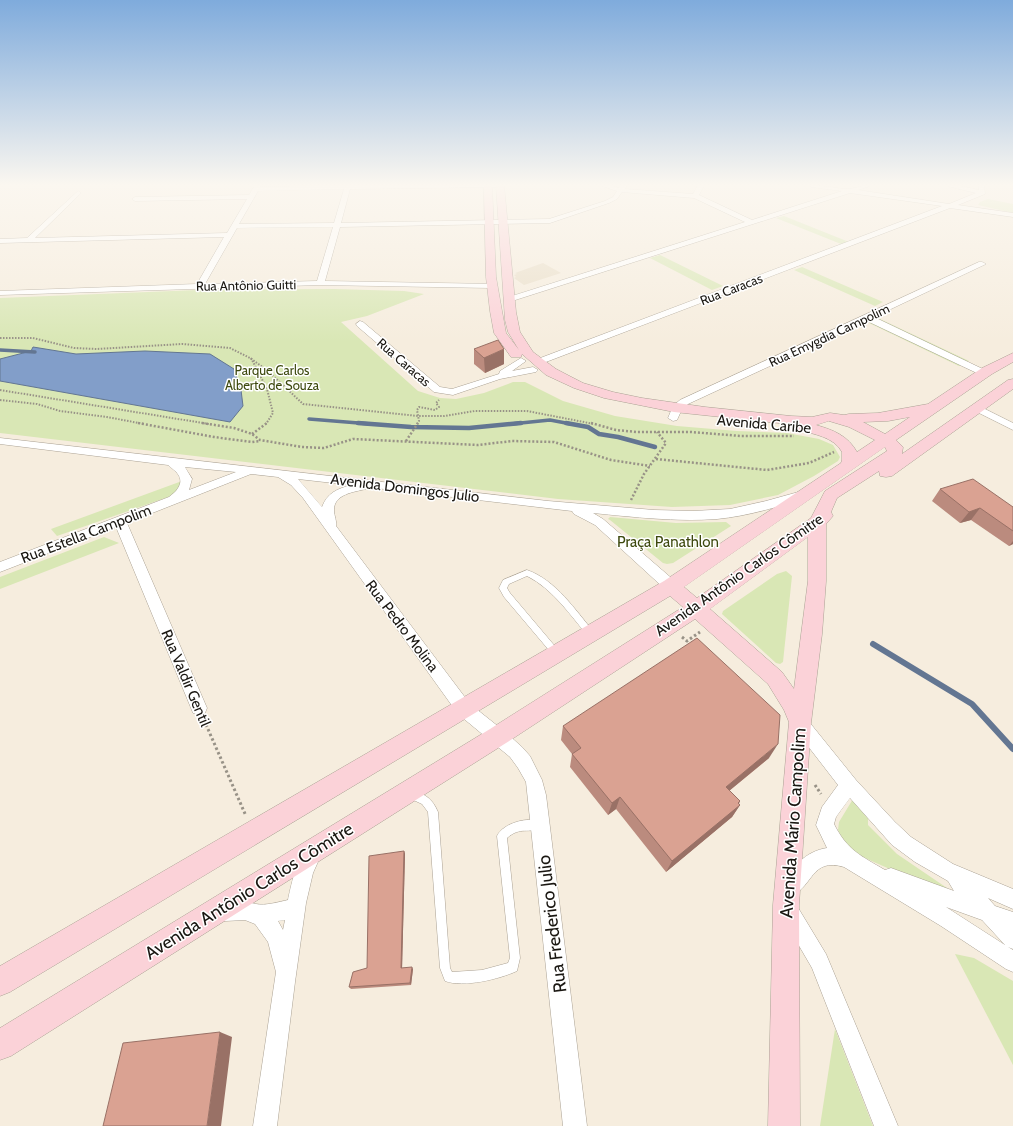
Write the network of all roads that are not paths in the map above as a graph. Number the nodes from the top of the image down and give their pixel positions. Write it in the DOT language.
graph roads {
  1 [pos="102,238"];
  2 [pos="227,238"];
  3 [pos="333,238"];
  4 [pos="495,238"];
  5 [pos="498,238"];
  6 [pos="703,238"];
  7 [pos="866,238"];
  8 [pos="30,239"];
  9 [pos="0,241"];
  10 [pos="982,264"];
  11 [pos="320,283"];
  12 [pos="200,286"];
  13 [pos="493,288"];
  14 [pos="0,293"];
  15 [pos="508,293"];
  16 [pos="868,318"];
  17 [pos="360,324"];
  18 [pos="1013,357"];
  19 [pos="521,361"];
  20 [pos="535,366"];
  21 [pos="984,373"];
  22 [pos="498,377"];
  23 [pos="1013,383"];
  24 [pos="939,404"];
  25 [pos="977,408"];
  26 [pos="675,413"];
  27 [pos="830,417"];
  28 [pos="1013,427"];
  29 [pos="886,440"];
  30 [pos="0,441"];
  31 [pos="170,462"];
  32 [pos="845,469"];
  33 [pos="250,471"];
  34 [pos="271,472"];
  35 [pos="386,485"];
  36 [pos="810,492"];
  37 [pos="171,501"];
  38 [pos="569,507"];
  39 [pos="120,522"];
  40 [pos="817,522"];
  41 [pos="340,542"];
  42 [pos="0,568"];
  43 [pos="671,586"];
  44 [pos="697,608"];
  45 [pos="591,634"];
  46 [pos="557,654"];
  47 [pos="199,708"];
  48 [pos="464,709"];
  49 [pos="800,722"];
  50 [pos="498,736"];
  51 [pos="849,785"];
  52 [pos="408,794"];
  53 [pos="540,825"];
  54 [pos="314,850"];
  55 [pos="848,859"];
  56 [pos="947,870"];
  57 [pos="787,899"];
  58 [pos="1013,899"];
  59 [pos="296,908"];
  60 [pos="213,912"];
  61 [pos="256,914"];
  62 [pos="992,916"];
  63 [pos="1013,922"];
  64 [pos="1013,939"];
  65 [pos="1013,962"];
  66 [pos="284,979"];
  67 [pos="0,982"];
  68 [pos="0,1045"];
  69 [pos="265,1126"];
  70 [pos="575,1126"];
  71 [pos="784,1126"];
  72 [pos="886,1126"];
  1 -- 8 [label="street"];
  2 -- 12 [label="street"];
  3 -- 11 [label="street"];
  4 -- 13 [label="street, Avenida Caribe"];
  5 -- 15 [label="street, Avenida Caribe"];
  6 -- 15 [label="street"];
  7 -- 20 [label="street, Rua Caracas"];
  8 -- 9 [label="street"];
  10 -- 16 [label="street, Rua Emygdia Campolim"];
  11 -- 12 [label="street, Rua Antônio Guitti"];
  11 -- 13 [label="street, Rua Antônio Guitti"];
  12 -- 14 [label="street, Rua Antônio Guitti"];
  13 -- 15 [label="street"];
  13 -- 19 [label="street, Avenida Caribe"];
  15 -- 20 [label="street, Avenida Caribe"];
  16 -- 21 [label="street"];
  16 -- 26 [label="street, Rua Emygdia Campolim"];
  17 -- 22 [label="street, Rua Caracas"];
  18 -- 21 [label="street, Avenida Antônio Carlos Cômitre"];
  19 -- 20 [label="street, Avenida Caribe"];
  19 -- 22 [label="street, Rua Caracas"];
  20 -- 22 [label="street, Rua Caracas"];
  20 -- 26 [label="street, Avenida Caribe"];
  21 -- 24 [label="street, Avenida Antônio Carlos Cômitre"];
  23 -- 25 [label="street, Avenida Antônio Carlos Cômitre"];
  24 -- 25 [label="street"];
  24 -- 27 [label="street, Avenida Caribe"];
  24 -- 29 [label="street, Avenida Antônio Carlos Cômitre"];
  25 -- 28 [label="street"];
  25 -- 40 [label="street, Avenida Antônio Carlos Cômitre"];
  26 -- 27 [label="street, Avenida Caribe"];
  26 -- 32 [label="street, Avenida Caribe"];
  27 -- 29 [label="street, Avenida Caribe"];
  29 -- 32 [label="street, Avenida Antônio Carlos Cômitre"];
  29 -- 40 [label="street"];
  30 -- 31 [label="street, Avenida Domingos Julio"];
  31 -- 33 [label="street, Avenida Domingos Julio"];
  31 -- 37 [label="street, Rua Estella Campolim"];
  32 -- 36 [label="street, Avenida Antônio Carlos Cômitre"];
  33 -- 34 [label="street, Avenida Domingos Julio"];
  33 -- 37 [label="street, Rua Estella Campolim"];
  34 -- 35 [label="street, Avenida Domingos Julio"];
  34 -- 41 [label="street, Rua Pedro Molina"];
  35 -- 38 [label="street, Avenida Domingos Julio"];
  35 -- 41 [label="street, Rua Pedro Molina"];
  36 -- 38 [label="street, Avenida Domingos Julio"];
  36 -- 43 [label="street, Avenida Antônio Carlos Cômitre"];
  37 -- 39 [label="street, Rua Estella Campolim"];
  38 -- 43 [label="street"];
  39 -- 42 [label="street, Rua Estella Campolim"];
  39 -- 47 [label="street, Rua Valdir Gentil"];
  40 -- 44 [label="street, Avenida Antônio Carlos Cômitre"];
  40 -- 49 [label="street, Avenida Mário Campolim"];
  41 -- 48 [label="street, Rua Pedro Molina"];
  43 -- 44 [label="street"];
  43 -- 45 [label="street, Avenida Antônio Carlos Cômitre"];
  44 -- 49 [label="street"];
  44 -- 50 [label="street, Avenida Antônio Carlos Cômitre"];
  45 -- 46 [label="street, Avenida Antônio Carlos Cômitre"];
  45 -- 46 [label="lane"];
  46 -- 48 [label="street, Avenida Antônio Carlos Cômitre"];
  48 -- 50 [label="street"];
  48 -- 67 [label="street, Avenida Antônio Carlos Cômitre"];
  49 -- 51 [label="street"];
  49 -- 57 [label="street, Avenida Mário Campolim"];
  50 -- 52 [label="street, Avenida Antônio Carlos Cômitre"];
  50 -- 53 [label="street, Rua Frederico Julio"];
  51 -- 55 [label="street"];
  51 -- 56 [label="street"];
  52 -- 53 [label="lane"];
  52 -- 54 [label="street, Avenida Antônio Carlos Cômitre"];
  53 -- 70 [label="street, Rua Frederico Julio"];
  54 -- 59 [label="street"];
  54 -- 60 [label="street, Avenida Antônio Carlos Cômitre"];
  55 -- 57 [label="street"];
  55 -- 62 [label="street"];
  55 -- 65 [label="street"];
  56 -- 58 [label="street"];
  56 -- 62 [label="street"];
  57 -- 71 [label="street, Avenida Mário Campolim"];
  57 -- 72 [label="street"];
  59 -- 61 [label="street"];
  59 -- 66 [label="street"];
  60 -- 61 [label="street"];
  60 -- 68 [label="street, Avenida Antônio Carlos Cômitre"];
  61 -- 66 [label="street"];
  62 -- 63 [label="street"];
  62 -- 64 [label="street"];
  66 -- 69 [label="street"];
}
